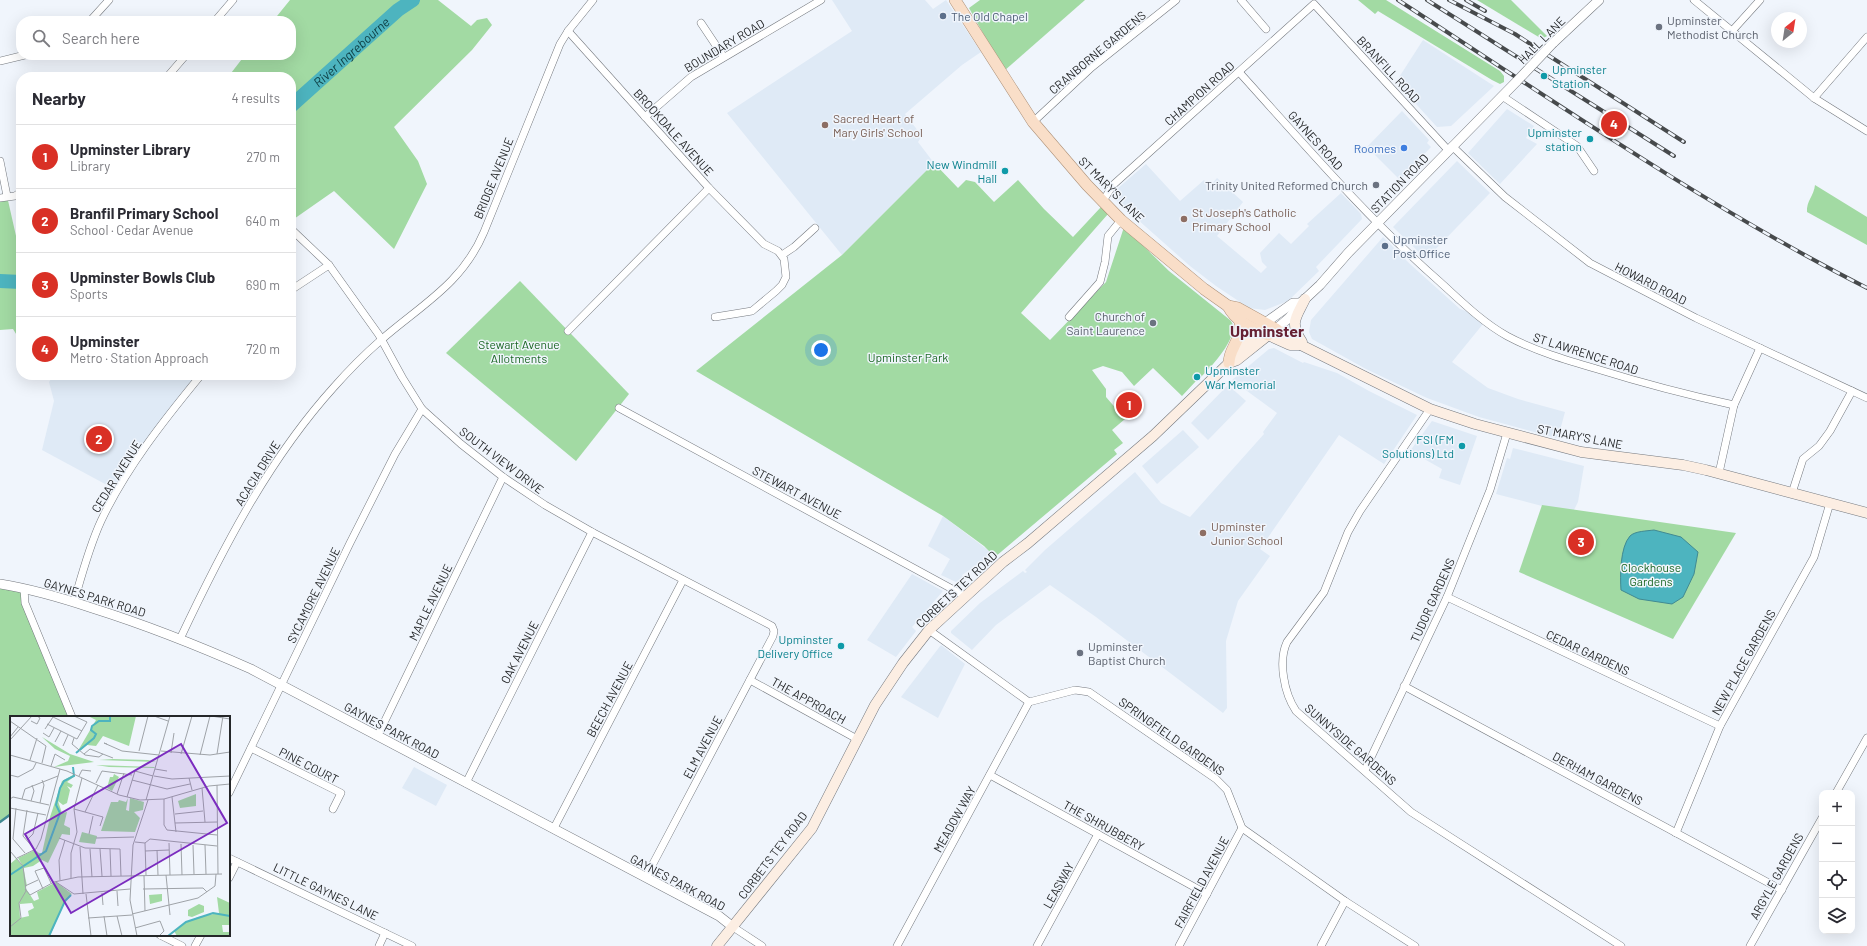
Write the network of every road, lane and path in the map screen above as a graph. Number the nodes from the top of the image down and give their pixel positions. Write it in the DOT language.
graph roads {
  1 [pos="109,0"];
  2 [pos="233,0"];
  3 [pos="593,0"];
  4 [pos="821,0"];
  5 [pos="955,0"];
  6 [pos="1176,0"];
  7 [pos="1241,0"];
  8 [pos="1599,0"];
  9 [pos="1694,0"];
  10 [pos="1760,0"];
  11 [pos="1314,4"];
  12 [pos="95,16"];
  13 [pos="219,16"];
  14 [pos="701,23"];
  15 [pos="1266,29"];
  16 [pos="568,31"];
  17 [pos="1732,31"];
  18 [pos="1867,37"];
  19 [pos="723,56"];
  20 [pos="16,57"];
  21 [pos="182,60"];
  22 [pos="0,61"];
  23 [pos="171,72"];
  24 [pos="1239,72"];
  25 [pos="1517,81"];
  26 [pos="1502,96"];
  27 [pos="1814,98"];
  28 [pos="645,116"];
  29 [pos="1033,122"];
  30 [pos="1867,131"];
  31 [pos="1450,148"];
  32 [pos="0,161"];
  33 [pos="1594,171"];
  34 [pos="709,188"];
  35 [pos="16,196"];
  36 [pos="4,197"];
  37 [pos="1103,201"];
  38 [pos="1121,220"];
  39 [pos="1378,222"];
  40 [pos="815,228"];
  41 [pos="296,234"];
  42 [pos="782,255"];
  43 [pos="329,265"];
  44 [pos="296,287"];
  45 [pos="1302,301"];
  46 [pos="1228,306"];
  47 [pos="715,317"];
  48 [pos="1069,317"];
  49 [pos="1240,320"];
  50 [pos="1261,326"];
  51 [pos="568,331"];
  52 [pos="1272,332"];
  53 [pos="381,340"];
  54 [pos="1303,346"];
  55 [pos="1760,348"];
  56 [pos="1230,362"];
  57 [pos="197,380"];
  58 [pos="1852,391"];
  59 [pos="1867,398"];
  60 [pos="1734,406"];
  61 [pos="619,408"];
  62 [pos="1430,408"];
  63 [pos="422,409"];
  64 [pos="1507,433"];
  65 [pos="1719,473"];
  66 [pos="503,477"];
  67 [pos="1792,493"];
  68 [pos="1830,503"];
  69 [pos="1867,514"];
  70 [pos="592,532"];
  71 [pos="683,580"];
  72 [pos="0,584"];
  73 [pos="24,589"];
  74 [pos="965,596"];
  75 [pos="1447,597"];
  76 [pos="74,602"];
  77 [pos="772,626"];
  78 [pos="929,630"];
  79 [pos="180,639"];
  80 [pos="750,680"];
  81 [pos="281,685"];
  82 [pos="1404,686"];
  83 [pos="1029,702"];
  84 [pos="72,716"];
  85 [pos="1720,726"];
  86 [pos="378,736"];
  87 [pos="1867,738"];
  88 [pos="857,739"];
  89 [pos="251,748"];
  90 [pos="1365,770"];
  91 [pos="990,775"];
  92 [pos="466,783"];
  93 [pos="1838,790"];
  94 [pos="230,791"];
  95 [pos="332,809"];
  96 [pos="1819,823"];
  97 [pos="554,828"];
  98 [pos="1242,828"];
  99 [pos="1676,833"];
  100 [pos="1098,834"];
  101 [pos="230,858"];
  102 [pos="237,862"];
  103 [pos="230,876"];
  104 [pos="646,877"];
  105 [pos="1782,890"];
  106 [pos="1207,894"];
  107 [pos="1345,901"];
  108 [pos="734,927"];
  109 [pos="385,933"];
  110 [pos="162,936"];
  111 [pos="200,936"];
  112 [pos="182,946"];
  113 [pos="195,946"];
  114 [pos="379,946"];
  115 [pos="412,946"];
  116 [pos="717,946"];
  117 [pos="762,946"];
  118 [pos="897,946"];
  119 [pos="1038,946"];
  120 [pos="1179,946"];
  121 [pos="1321,946"];
  122 [pos="1415,946"];
  123 [pos="1621,946"];
  124 [pos="1750,946"];
  1 -- 12 [label="street"];
  2 -- 13 [label="street"];
  3 -- 16 [label="street, BRIDGE AVENUE"];
  4 -- 19 [label="street, BOUNDARY ROAD"];
  5 -- 29 [label="main road, ST MARY'S LANE"];
  6 -- 29 [label="street, CRANBORNE GARDENS"];
  7 -- 15 [label="street"];
  8 -- 25 [label="street, HALL LANE, bridge"];
  9 -- 17 [label="street"];
  10 -- 17 [label="street"];
  11 -- 24 [label="street, CHAMPION ROAD"];
  11 -- 31 [label="street, BRANFILL ROAD"];
  14 -- 19 [label="street"];
  16 -- 28 [label="street, BROOKDALE AVENUE"];
  16 -- 53 [label="street, BRIDGE AVENUE"];
  17 -- 27 [label="street"];
  18 -- 27 [label="street"];
  19 -- 28 [label="street, BOUNDARY ROAD"];
  20 -- 22 [label="street"];
  21 -- 23 [label="street"];
  24 -- 37 [label="street, CHAMPION ROAD"];
  24 -- 39 [label="street, GAYNES ROAD"];
  25 -- 26 [label="street, STATION ROAD"];
  26 -- 31 [label="street, STATION ROAD"];
  26 -- 33 [label="street"];
  27 -- 30 [label="street"];
  28 -- 34 [label="street, BROOKDALE AVENUE"];
  29 -- 37 [label="main road, ST MARY'S LANE"];
  31 -- 39 [label="street, STATION ROAD"];
  31 -- 55 [label="street, HOWARD ROAD"];
  32 -- 36 [label="street"];
  34 -- 42 [label="street"];
  34 -- 51 [label="street, BROOKDALE AVENUE"];
  35 -- 36 [label="street"];
  37 -- 38 [label="main road, ST MARY'S LANE"];
  38 -- 46 [label="main road, ST MARY'S LANE"];
  38 -- 48 [label="street"];
  39 -- 45 [label="street, STATION ROAD"];
  39 -- 60 [label="street, ST LAWRENCE ROAD"];
  40 -- 42 [label="street"];
  41 -- 43 [label="street, SOUTH VIEW DRIVE"];
  42 -- 47 [label="street"];
  43 -- 44 [label="street"];
  43 -- 53 [label="street, SOUTH VIEW DRIVE"];
  45 -- 50 [label="street, STATION ROAD"];
  45 -- 52 [label="street, STATION ROAD"];
  45 -- 54 [label="main road"];
  46 -- 49 [label="main road"];
  46 -- 50 [label="main road, ST MARY'S LANE"];
  49 -- 50 [label="main road, ST MARY'S LANE"];
  49 -- 56 [label="main road"];
  50 -- 52 [label="main road, ST MARY'S LANE"];
  50 -- 56 [label="main road, CORBETS TEY ROAD"];
  52 -- 54 [label="main road, ST MARY'S LANE"];
  52 -- 56 [label="main road, CORBETS TEY ROAD"];
  53 -- 63 [label="street, SOUTH VIEW DRIVE"];
  53 -- 79 [label="street, ACACIA DRIVE"];
  54 -- 62 [label="main road, ST MARY'S LANE"];
  55 -- 58 [label="street, HOWARD ROAD"];
  55 -- 60 [label="street"];
  56 -- 74 [label="main road, CORBETS TEY ROAD"];
  57 -- 76 [label="street, CEDAR AVENUE"];
  58 -- 59 [label="street, HOWARD ROAD"];
  58 -- 67 [label="street"];
  60 -- 65 [label="street"];
  61 -- 74 [label="street, STEWART AVENUE"];
  62 -- 64 [label="main road, ST MARY'S LANE"];
  62 -- 90 [label="street, SUNNYSIDE GARDENS"];
  63 -- 66 [label="street, SOUTH VIEW DRIVE"];
  63 -- 81 [label="street, SYCAMORE AVENUE"];
  64 -- 65 [label="main road, ST MARY'S LANE"];
  64 -- 75 [label="street, TUDOR GARDENS"];
  65 -- 67 [label="main road, ST MARY'S LANE"];
  66 -- 70 [label="street, SOUTH VIEW DRIVE"];
  66 -- 86 [label="street, MAPLE AVENUE"];
  67 -- 68 [label="main road, ST MARY'S LANE"];
  68 -- 69 [label="main road, ST MARY'S LANE"];
  68 -- 85 [label="street, NEW PLACE GARDENS"];
  70 -- 71 [label="street, SOUTH VIEW DRIVE"];
  70 -- 92 [label="street, OAK AVENUE"];
  71 -- 77 [label="street, SOUTH VIEW DRIVE"];
  71 -- 97 [label="street, BEECH AVENUE"];
  72 -- 73 [label="street"];
  73 -- 76 [label="street, GAYNES PARK ROAD"];
  73 -- 84 [label="street"];
  74 -- 78 [label="main road, CORBETS TEY ROAD"];
  75 -- 82 [label="street, TUDOR GARDENS"];
  75 -- 85 [label="street, CEDAR GARDENS"];
  76 -- 79 [label="street, GAYNES PARK ROAD"];
  77 -- 80 [label="street, ELM AVENUE"];
  78 -- 83 [label="street"];
  78 -- 88 [label="main road, CORBETS TEY ROAD"];
  79 -- 81 [label="street, GAYNES PARK ROAD"];
  80 -- 88 [label="street, THE APPROACH"];
  80 -- 104 [label="street, ELM AVENUE"];
  81 -- 86 [label="street, GAYNES PARK ROAD"];
  81 -- 89 [label="street, SYCAMORE AVENUE"];
  82 -- 90 [label="street, TUDOR GARDENS"];
  82 -- 99 [label="street, DERHAM GARDENS"];
  83 -- 91 [label="street, MEADOW WAY"];
  83 -- 98 [label="street, SPRINGFIELD GARDENS"];
  85 -- 99 [label="street, NEW PLACE GARDENS"];
  86 -- 92 [label="street, GAYNES PARK ROAD"];
  87 -- 93 [label="street"];
  88 -- 108 [label="main road, CORBETS TEY ROAD"];
  89 -- 94 [label="street, SYCAMORE AVENUE"];
  89 -- 95 [label="street, PINE COURT"];
  90 -- 123 [label="street, SUNNYSIDE GARDENS"];
  91 -- 100 [label="street, THE SHRUBBERY"];
  91 -- 118 [label="street, MEADOW WAY"];
  92 -- 97 [label="street, GAYNES PARK ROAD"];
  96 -- 105 [label="street, ARGYLE GARDENS"];
  97 -- 104 [label="street, GAYNES PARK ROAD"];
  98 -- 106 [label="street, FAIRFIELD AVENUE"];
  98 -- 107 [label="street"];
  99 -- 105 [label="street, DERHAM GARDENS"];
  100 -- 106 [label="street, THE SHRUBBERY"];
  100 -- 119 [label="street, LEASWAY"];
  101 -- 102 [label="street, LITTLE GAYNES LANE"];
  102 -- 103 [label="street"];
  102 -- 109 [label="street, LITTLE GAYNES LANE"];
  104 -- 108 [label="street, GAYNES PARK ROAD"];
  105 -- 124 [label="street, ARGYLE GARDENS"];
  106 -- 120 [label="street, FAIRFIELD AVENUE"];
  107 -- 121 [label="street"];
  107 -- 122 [label="street"];
  108 -- 116 [label="main road, CORBETS TEY ROAD"];
  108 -- 117 [label="street"];
  109 -- 114 [label="street"];
  109 -- 115 [label="street, LITTLE GAYNES LANE"];
  110 -- 112 [label="street"];
  111 -- 113 [label="street"];
}
